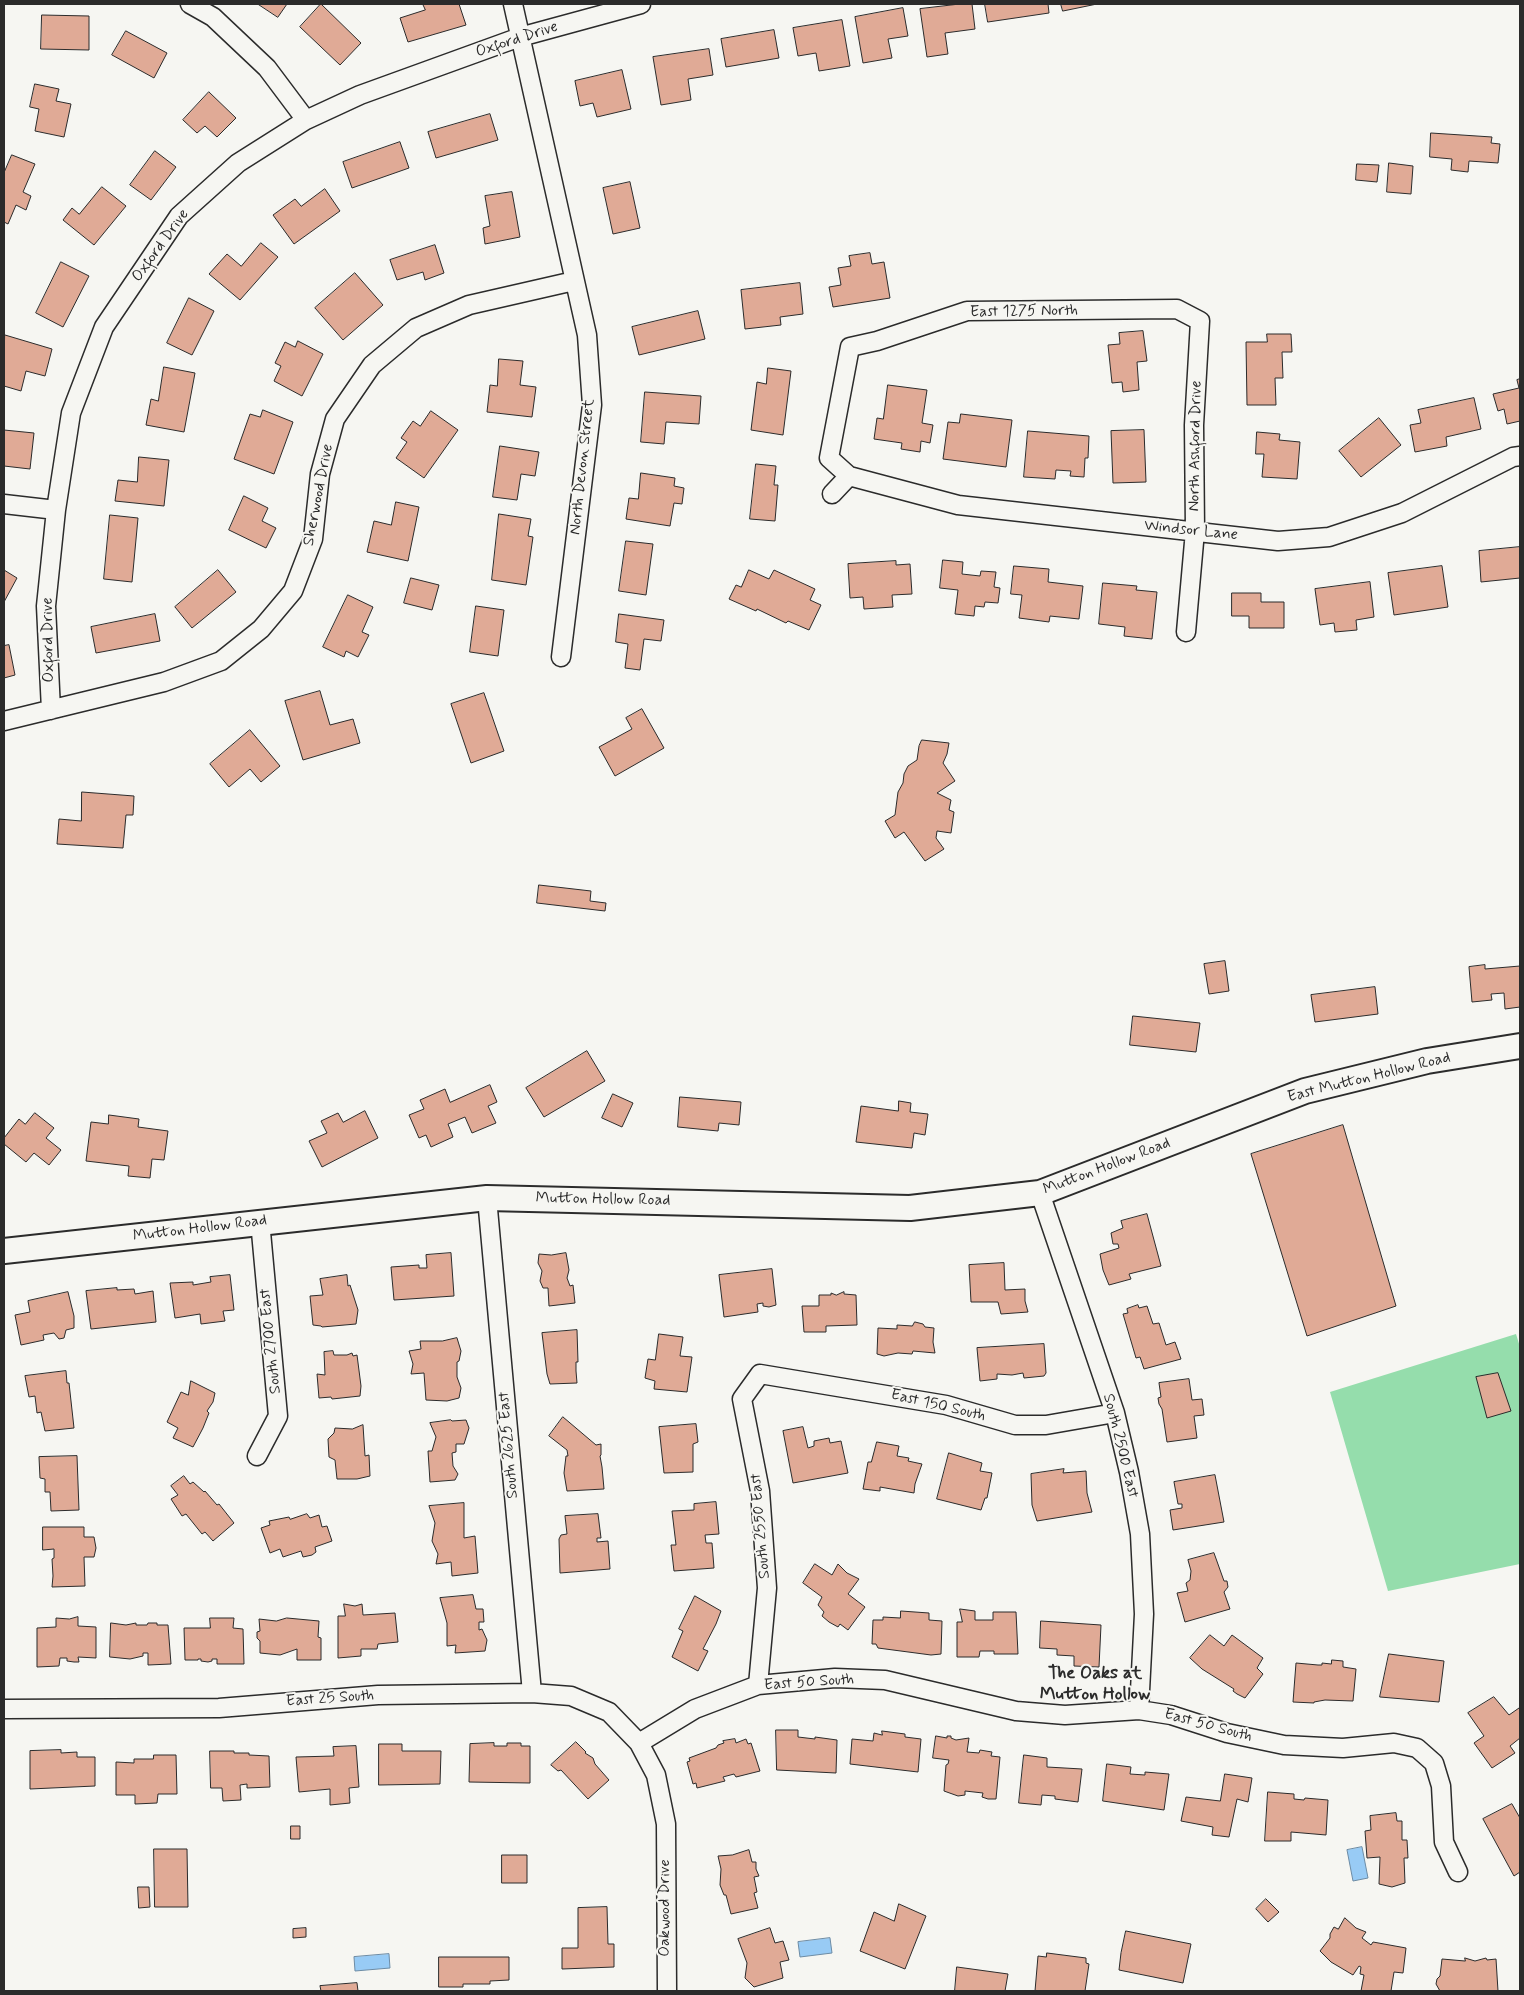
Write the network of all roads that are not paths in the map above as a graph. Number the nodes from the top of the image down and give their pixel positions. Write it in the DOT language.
graph roads {
  1 [pos="190,4"];
  2 [pos="513,4"];
  3 [pos="641,4"];
  4 [pos="520,37"];
  5 [pos="306,120"];
  6 [pos="574,281"];
  7 [pos="1200,320"];
  8 [pos="1520,456"];
  9 [pos="849,476"];
  10 [pos="832,494"];
  11 [pos="4,504"];
  12 [pos="56,510"];
  13 [pos="1195,531"];
  14 [pos="1186,632"];
  15 [pos="561,657"];
  16 [pos="51,710"];
  17 [pos="4,721"];
  18 [pos="1520,1046"];
  19 [pos="1194,1134"];
  20 [pos="1040,1193"];
  21 [pos="487,1198"];
  22 [pos="260,1222"];
  23 [pos="4,1251"];
  24 [pos="760,1374"];
  25 [pos="1115,1413"];
  26 [pos="257,1456"];
  27 [pos="758,1685"];
  28 [pos="532,1693"];
  29 [pos="4,1708"];
  30 [pos="1139,1710"];
  31 [pos="639,1743"];
  32 [pos="1458,1872"];
  33 [pos="667,1991"];
  1 -- 5 [label="street"];
  2 -- 4 [label="street, North Devon Street"];
  3 -- 4 [label="street, Oxford Drive"];
  4 -- 5 [label="street, Oxford Drive"];
  4 -- 6 [label="street, North Devon Street"];
  5 -- 12 [label="street, Oxford Drive"];
  6 -- 15 [label="street, North Devon Street"];
  6 -- 16 [label="street, Sherwood Drive"];
  7 -- 9 [label="street, East 1275 North"];
  7 -- 13 [label="street, North Ashford Drive"];
  8 -- 13 [label="street, Windsor Lane"];
  9 -- 10 [label="street"];
  9 -- 13 [label="street, Windsor Lane"];
  11 -- 12 [label="street"];
  12 -- 16 [label="street, Oxford Drive"];
  13 -- 14 [label="street, North Ashford Drive"];
  16 -- 17 [label="street, Sherwood Drive"];
  18 -- 19 [label="street, East Mutton Hollow Road"];
  19 -- 20 [label="street, Mutton Hollow Road"];
  20 -- 21 [label="street, Mutton Hollow Road"];
  20 -- 25 [label="street, South 2500 East"];
  21 -- 22 [label="street, Mutton Hollow Road"];
  21 -- 28 [label="street, South 2625 East"];
  22 -- 23 [label="street, Mutton Hollow Road"];
  22 -- 26 [label="street, South 2700 East"];
  24 -- 25 [label="street, East 150 South"];
  24 -- 27 [label="street, South 2550 East"];
  25 -- 30 [label="street, South 2500 East"];
  27 -- 30 [label="street, East 50 South"];
  27 -- 31 [label="street, East 50 South"];
  28 -- 29 [label="street, East 25 South"];
  28 -- 31 [label="street, East 25 South"];
  30 -- 32 [label="street, East 50 South"];
  31 -- 33 [label="street, Oakwood Drive"];
}
